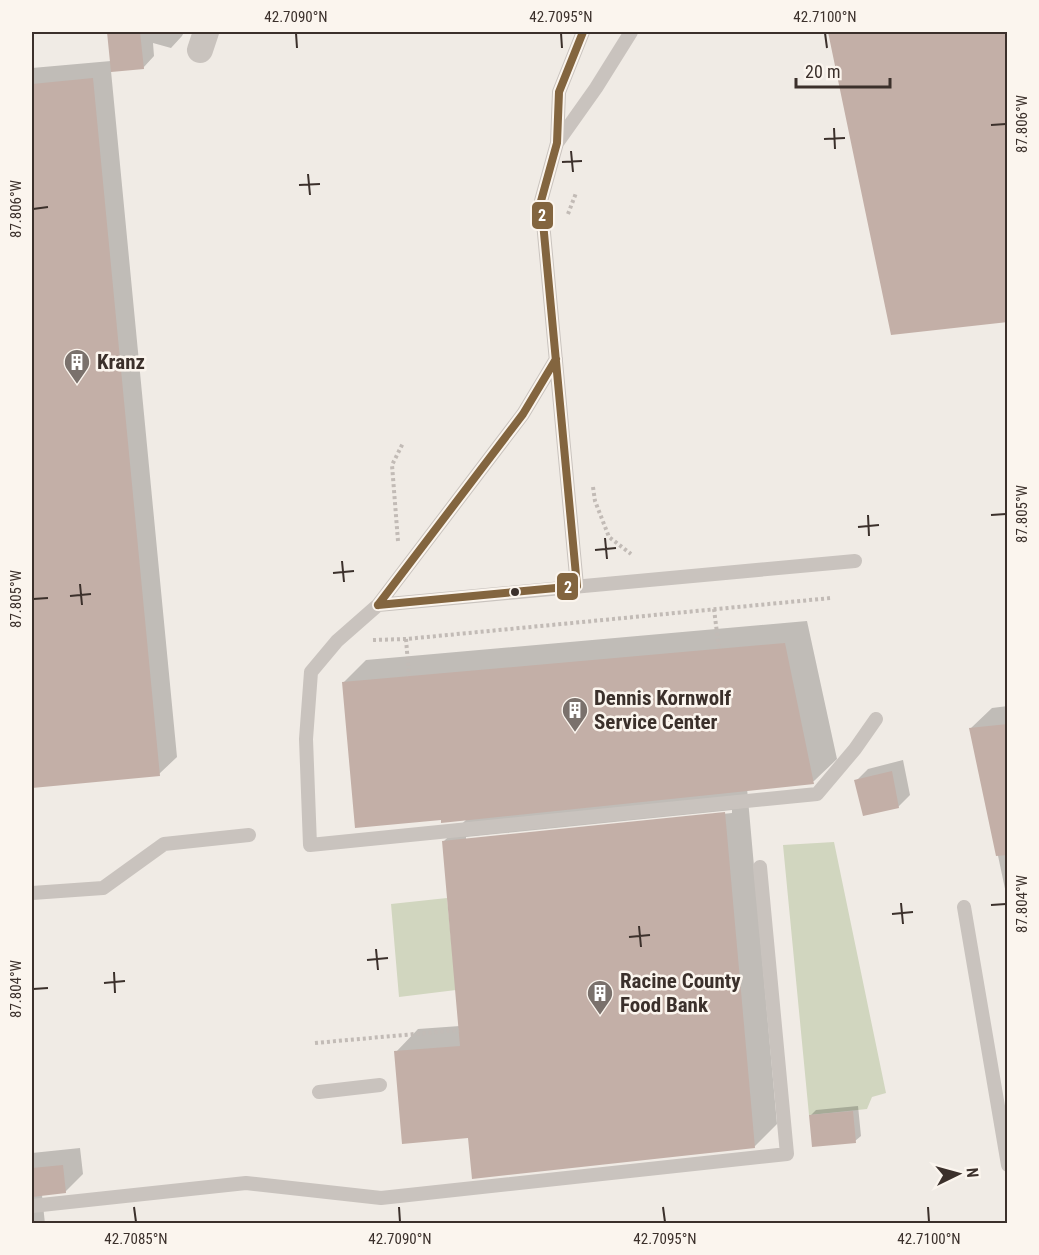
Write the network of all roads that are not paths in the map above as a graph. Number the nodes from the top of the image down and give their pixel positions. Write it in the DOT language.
graph roads {
  1 [pos="583,32"];
  2 [pos="631,32"];
  3 [pos="557,143"];
  4 [pos="556,359"];
  5 [pos="855,561"];
  6 [pos="577,586"];
  7 [pos="378,605"];
  8 [pos="876,719"];
  9 [pos="249,834"];
  10 [pos="760,867"];
  11 [pos="32,893"];
  12 [pos="964,907"];
  13 [pos="380,1085"];
  14 [pos="319,1092"];
  15 [pos="1008,1165"];
  16 [pos="32,1206"];
  1 -- 3 [label="lane"];
  2 -- 3 [label="lane"];
  3 -- 4 [label="lane"];
  4 -- 6 [label="lane"];
  4 -- 7 [label="lane"];
  5 -- 6 [label="lane"];
  6 -- 7 [label="lane"];
  7 -- 8 [label="lane"];
  9 -- 11 [label="lane"];
  10 -- 16 [label="lane"];
  12 -- 15 [label="lane"];
  13 -- 14 [label="lane"];
}
